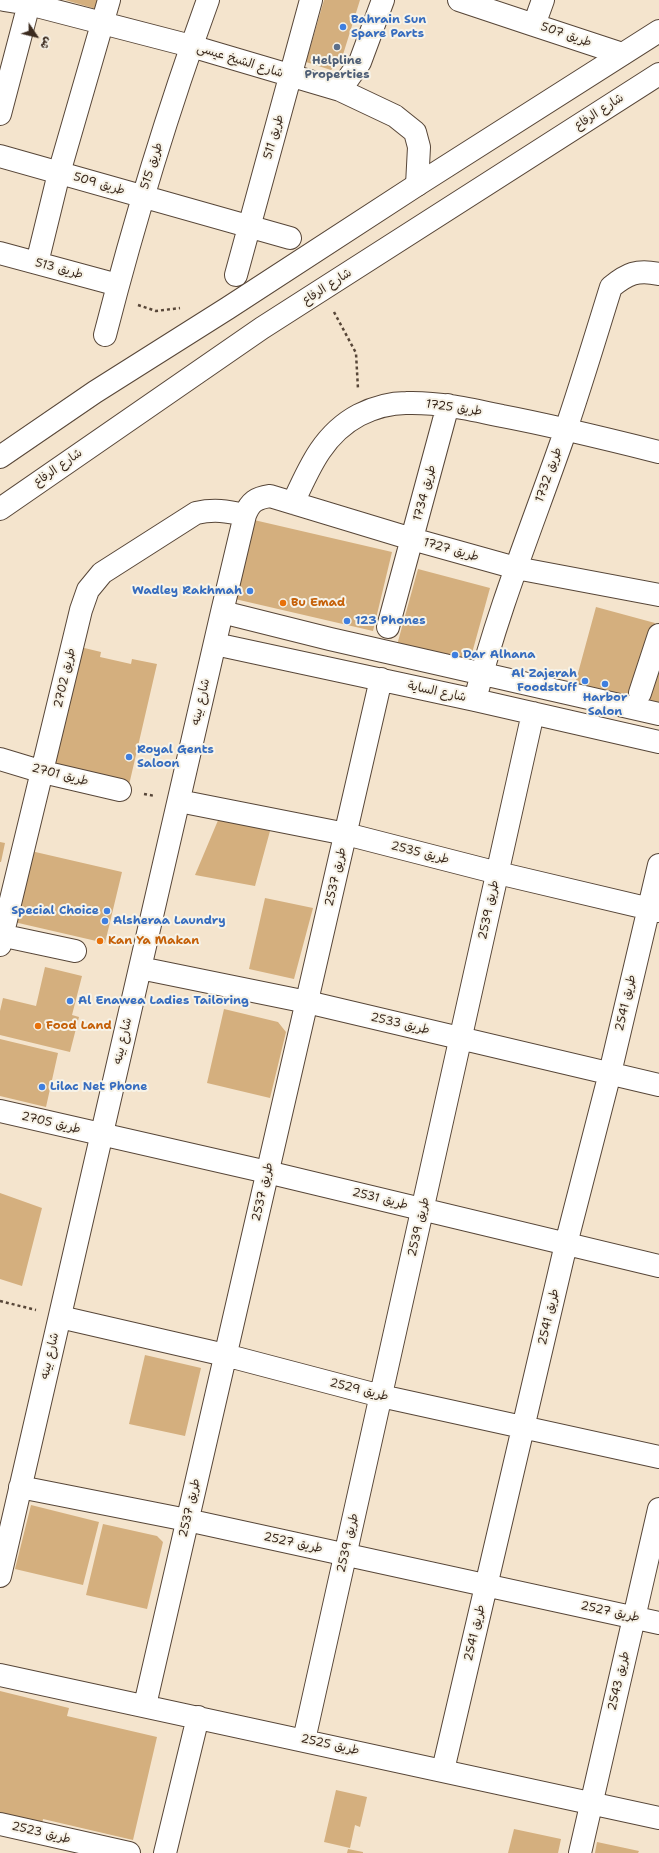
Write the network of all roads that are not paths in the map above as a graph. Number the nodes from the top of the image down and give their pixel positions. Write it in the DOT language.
graph roads {
  1 [pos="4,0"];
  2 [pos="109,0"];
  3 [pos="208,0"];
  4 [pos="311,0"];
  5 [pos="383,0"];
  6 [pos="459,0"];
  7 [pos="543,0"];
  8 [pos="29,2"];
  9 [pos="103,24"];
  10 [pos="534,25"];
  11 [pos="659,31"];
  12 [pos="191,46"];
  13 [pos="622,54"];
  14 [pos="659,74"];
  15 [pos="291,77"];
  16 [pos="340,90"];
  17 [pos="0,114"];
  18 [pos="0,156"];
  19 [pos="59,173"];
  20 [pos="417,185"];
  21 [pos="142,197"];
  22 [pos="248,226"];
  23 [pos="290,238"];
  24 [pos="0,253"];
  25 [pos="37,263"];
  26 [pos="652,273"];
  27 [pos="236,275"];
  28 [pos="116,292"];
  29 [pos="105,335"];
  30 [pos="448,405"];
  31 [pos="566,428"];
  32 [pos="659,452"];
  33 [pos="0,456"];
  34 [pos="293,503"];
  35 [pos="0,509"];
  36 [pos="247,511"];
  37 [pos="412,539"];
  38 [pos="516,568"];
  39 [pos="659,595"];
  40 [pos="222,612"];
  41 [pos="388,627"];
  42 [pos="659,635"];
  43 [pos="215,644"];
  44 [pos="482,673"];
  45 [pos="381,679"];
  46 [pos="640,693"];
  47 [pos="475,700"];
  48 [pos="533,713"];
  49 [pos="659,714"];
  50 [pos="659,742"];
  51 [pos="0,759"];
  52 [pos="43,772"];
  53 [pos="120,790"];
  54 [pos="179,801"];
  55 [pos="346,834"];
  56 [pos="659,865"];
  57 [pos="498,873"];
  58 [pos="654,910"];
  59 [pos="1,939"];
  60 [pos="75,951"];
  61 [pos="140,968"];
  62 [pos="307,1002"];
  63 [pos="461,1038"];
  64 [pos="610,1073"];
  65 [pos="659,1085"];
  66 [pos="0,1111"];
  67 [pos="102,1134"];
  68 [pos="267,1172"];
  69 [pos="423,1210"];
  70 [pos="566,1244"];
  71 [pos="659,1266"];
  72 [pos="60,1317"];
  73 [pos="225,1355"];
  74 [pos="381,1396"];
  75 [pos="523,1426"];
  76 [pos="659,1457"];
  77 [pos="20,1487"];
  78 [pos="659,1509"];
  79 [pos="187,1520"];
  80 [pos="345,1555"];
  81 [pos="0,1576"];
  82 [pos="486,1585"];
  83 [pos="634,1617"];
  84 [pos="659,1622"];
  85 [pos="0,1675"];
  86 [pos="145,1705"];
  87 [pos="198,1716"];
  88 [pos="304,1740"];
  89 [pos="443,1770"];
  90 [pos="591,1803"];
  91 [pos="659,1818"];
  92 [pos="0,1824"];
  93 [pos="129,1853"];
  94 [pos="165,1853"];
  95 [pos="580,1853"];
  1 -- 8 [label="street, شارع الشيخ عيسى"];
  2 -- 9 [label="street"];
  3 -- 12 [label="street, طريق 515"];
  4 -- 15 [label="street, طريق 511"];
  5 -- 16 [label="street"];
  6 -- 10 [label="street"];
  7 -- 10 [label="street, طريق 507"];
  8 -- 9 [label="street, شارع الشيخ عيسى"];
  8 -- 17 [label="street"];
  9 -- 12 [label="street, شارع الشيخ عيسى"];
  9 -- 19 [label="street"];
  10 -- 13 [label="street, طريق 507"];
  11 -- 13 [label="street"];
  12 -- 15 [label="street, شارع الشيخ عيسى"];
  12 -- 21 [label="street, طريق 515"];
  13 -- 20 [label="street"];
  14 -- 35 [label="street, شارع الرفاع"];
  15 -- 16 [label="street, شارع الشيخ عيسى"];
  15 -- 22 [label="street, طريق 511"];
  16 -- 20 [label="street, شارع الشيخ عيسى"];
  18 -- 19 [label="street, طريق 509"];
  19 -- 21 [label="street, طريق 509"];
  19 -- 25 [label="street"];
  20 -- 33 [label="street"];
  21 -- 22 [label="street, طريق 509"];
  21 -- 28 [label="street, طريق 515"];
  22 -- 23 [label="street, طريق 509"];
  22 -- 27 [label="street, طريق 511"];
  24 -- 25 [label="street, طريق 513"];
  25 -- 28 [label="street, طريق 513"];
  26 -- 31 [label="street, طريق 1732"];
  28 -- 29 [label="street, طريق 515"];
  30 -- 31 [label="street, طريق 1725"];
  30 -- 34 [label="street, طريق 1725"];
  30 -- 37 [label="street, طريق 1734"];
  31 -- 32 [label="street, طريق 1725"];
  31 -- 38 [label="street, طريق 1732"];
  34 -- 36 [label="street, طريق 1727"];
  34 -- 37 [label="street, طريق 1727"];
  36 -- 40 [label="street, شارع بينه"];
  36 -- 52 [label="street, طريق 2702"];
  37 -- 38 [label="street, طريق 1727"];
  37 -- 41 [label="street, طريق 1734"];
  38 -- 39 [label="street, طريق 1727"];
  38 -- 44 [label="street, طريق 1732"];
  40 -- 43 [label="street, شارع بينه"];
  40 -- 44 [label="street"];
  42 -- 46 [label="street"];
  43 -- 45 [label="street, شارع الساية"];
  43 -- 54 [label="street, شارع بينه"];
  44 -- 47 [label="street, طريق 1732"];
  44 -- 49 [label="street"];
  45 -- 47 [label="street, شارع الساية"];
  45 -- 55 [label="street, طريق 2537"];
  47 -- 48 [label="street, شارع الساية"];
  48 -- 50 [label="street, شارع الساية"];
  48 -- 57 [label="street, طريق 2539"];
  51 -- 52 [label="street, طريق 2701"];
  52 -- 53 [label="street, طريق 2701"];
  52 -- 59 [label="street, طريق 2702"];
  54 -- 55 [label="street, طريق 2535"];
  54 -- 61 [label="street, شارع بينه"];
  55 -- 57 [label="street, طريق 2535"];
  55 -- 62 [label="street, طريق 2537"];
  56 -- 58 [label="street, طريق 2541"];
  57 -- 58 [label="street, طريق 2535"];
  57 -- 63 [label="street, طريق 2539"];
  58 -- 64 [label="street, طريق 2541"];
  59 -- 60 [label="street"];
  61 -- 62 [label="street, طريق 2533"];
  61 -- 67 [label="street, شارع بينه"];
  62 -- 63 [label="street, طريق 2533"];
  62 -- 68 [label="street, طريق 2537"];
  63 -- 64 [label="street, طريق 2533"];
  63 -- 69 [label="street, طريق 2539"];
  64 -- 65 [label="street, طريق 2533"];
  64 -- 70 [label="street, طريق 2541"];
  66 -- 67 [label="street, طريق 2705"];
  67 -- 68 [label="street, طريق 2531"];
  67 -- 72 [label="street, شارع بينه"];
  68 -- 69 [label="street, طريق 2531"];
  68 -- 73 [label="street, طريق 2537"];
  69 -- 70 [label="street, طريق 2531"];
  69 -- 74 [label="street, طريق 2539"];
  70 -- 71 [label="street, طريق 2531"];
  70 -- 75 [label="street, طريق 2541"];
  72 -- 73 [label="street, طريق 2529"];
  72 -- 77 [label="street, شارع بينه"];
  73 -- 74 [label="street, طريق 2529"];
  73 -- 79 [label="street, طريق 2537"];
  74 -- 75 [label="street, طريق 2529"];
  74 -- 80 [label="street, طريق 2539"];
  75 -- 76 [label="street, طريق 2529"];
  75 -- 82 [label="street, طريق 2541"];
  77 -- 79 [label="street, طريق 2527"];
  77 -- 81 [label="street, شارع بينه"];
  78 -- 83 [label="street, طريق 2543"];
  79 -- 80 [label="street, طريق 2527"];
  79 -- 86 [label="street, طريق 2537"];
  80 -- 82 [label="street, طريق 2527"];
  80 -- 88 [label="street, طريق 2539"];
  82 -- 83 [label="street, طريق 2527"];
  82 -- 89 [label="street, طريق 2541"];
  83 -- 84 [label="street, طريق 2527"];
  83 -- 90 [label="street, طريق 2543"];
  85 -- 86 [label="street, طريق 2525"];
  86 -- 87 [label="street, طريق 2525"];
  87 -- 88 [label="street, طريق 2525"];
  87 -- 94 [label="street"];
  88 -- 89 [label="street, طريق 2525"];
  89 -- 90 [label="street, طريق 2525"];
  90 -- 91 [label="street, طريق 2525"];
  90 -- 95 [label="street, طريق 2543"];
  92 -- 93 [label="street, طريق 2523"];
}
